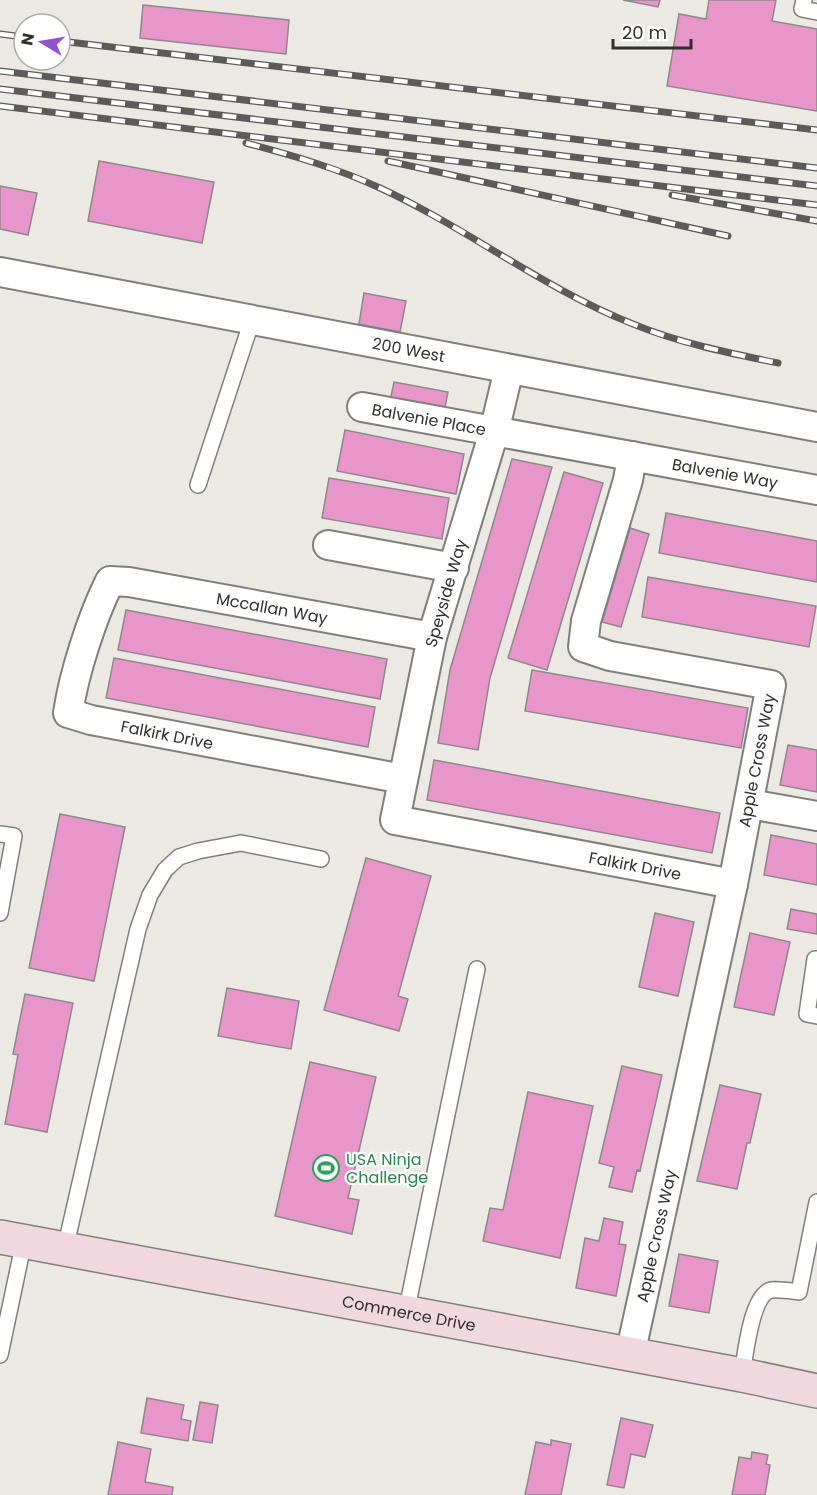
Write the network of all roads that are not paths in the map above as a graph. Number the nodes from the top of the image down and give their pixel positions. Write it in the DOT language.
graph roads {
  1 [pos="804,0"];
  2 [pos="817,12"];
  3 [pos="0,272"];
  4 [pos="252,320"];
  5 [pos="509,369"];
  6 [pos="362,407"];
  7 [pos="817,427"];
  8 [pos="494,432"];
  9 [pos="632,456"];
  10 [pos="198,484"];
  11 [pos="817,490"];
  12 [pos="328,545"];
  13 [pos="454,568"];
  14 [pos="110,581"];
  15 [pos="432,637"];
  16 [pos="403,779"];
  17 [pos="749,804"];
  18 [pos="817,816"];
  19 [pos="395,820"];
  20 [pos="0,834"];
  21 [pos="321,859"];
  22 [pos="733,884"];
  23 [pos="0,913"];
  24 [pos="817,959"];
  25 [pos="477,969"];
  26 [pos="817,1016"];
  27 [pos="817,1202"];
  28 [pos="12,1239"];
  29 [pos="65,1249"];
  30 [pos="5,1303"];
  31 [pos="406,1313"];
  32 [pos="0,1355"];
  33 [pos="630,1356"];
  34 [pos="742,1375"];
  35 [pos="817,1391"];
  1 -- 2 [label="lane"];
  3 -- 4 [label="street, 200 West"];
  4 -- 5 [label="street, 200 West"];
  4 -- 10 [label="lane"];
  5 -- 7 [label="street, 200 West"];
  5 -- 8 [label="street, Speyside Way"];
  6 -- 8 [label="street, Balvenie Place"];
  8 -- 9 [label="street"];
  8 -- 13 [label="street, Speyside Way"];
  9 -- 11 [label="street, Balvenie Way"];
  9 -- 17 [label="street, Apple Cross Way"];
  12 -- 13 [label="street"];
  13 -- 15 [label="street, Speyside Way"];
  14 -- 15 [label="street, Mccallan Way"];
  14 -- 16 [label="street, Falkirk Drive"];
  15 -- 16 [label="street, Speyside Way"];
  16 -- 19 [label="street, Speyside Way"];
  17 -- 18 [label="street"];
  17 -- 22 [label="street, Apple Cross Way"];
  19 -- 22 [label="street, Falkirk Drive"];
  20 -- 23 [label="lane"];
  21 -- 29 [label="lane"];
  22 -- 33 [label="street, Apple Cross Way"];
  24 -- 26 [label="lane"];
  25 -- 31 [label="lane"];
  27 -- 34 [label="lane"];
  28 -- 29 [label="street, Commerce Drive"];
  28 -- 30 [label="lane"];
  29 -- 31 [label="street, Commerce Drive"];
  30 -- 32 [label="lane"];
  31 -- 33 [label="street, Commerce Drive"];
  33 -- 34 [label="street, Commerce Drive"];
  34 -- 35 [label="street, Commerce Drive"];
}
